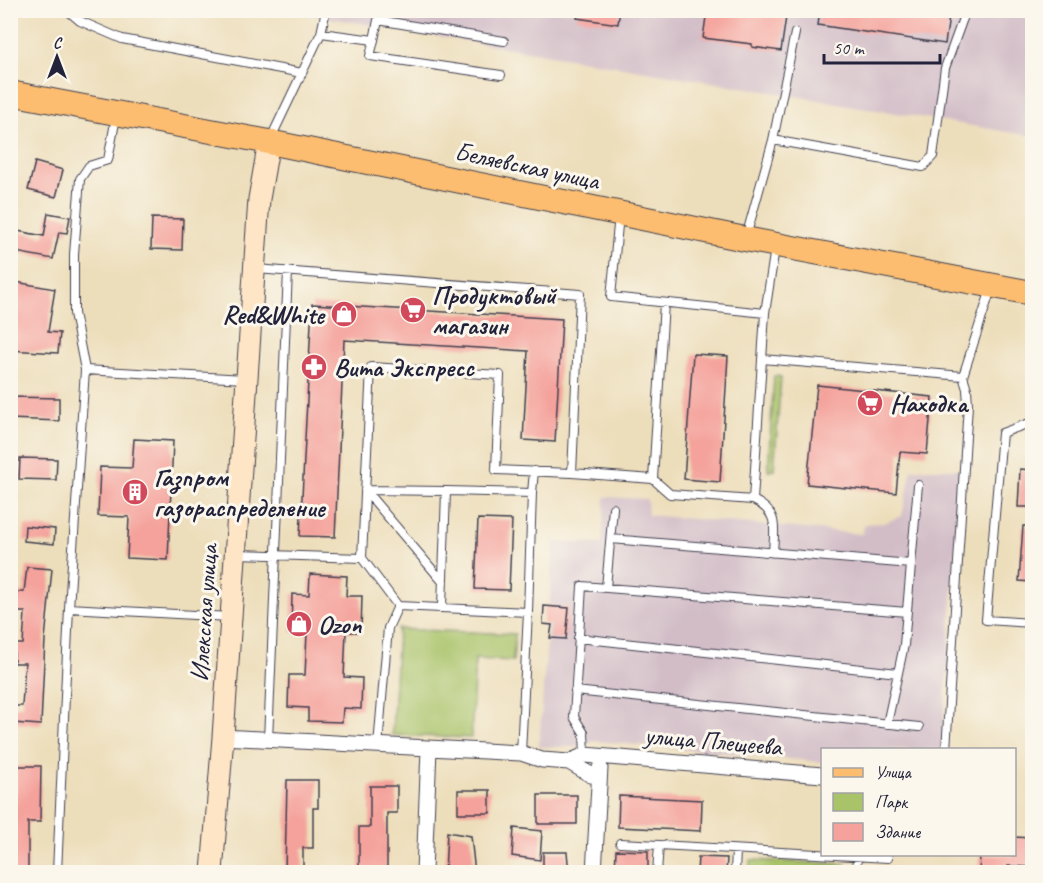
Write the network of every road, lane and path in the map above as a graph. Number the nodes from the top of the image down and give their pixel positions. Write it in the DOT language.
graph roads {
  1 [pos="67,10"];
  2 [pos="326,10"];
  3 [pos="966,10"];
  4 [pos="321,33"];
  5 [pos="795,33"];
  6 [pos="374,40"];
  7 [pos="504,41"];
  8 [pos="302,73"];
  9 [pos="501,75"];
  10 [pos="10,93"];
  11 [pos="117,112"];
  12 [pos="773,140"];
  13 [pos="269,142"];
  14 [pos="619,213"];
  15 [pos="746,239"];
  16 [pos="776,244"];
  17 [pos="254,268"];
  18 [pos="288,271"];
  19 [pos="992,285"];
  20 [pos="1032,293"];
  21 [pos="664,303"];
  22 [pos="765,313"];
  23 [pos="762,359"];
  24 [pos="85,370"];
  25 [pos="963,376"];
  26 [pos="246,379"];
  27 [pos="1032,422"];
  28 [pos="534,471"];
  29 [pos="572,473"];
  30 [pos="653,479"];
  31 [pos="918,485"];
  32 [pos="365,490"];
  33 [pos="446,491"];
  34 [pos="532,493"];
  35 [pos="753,500"];
  36 [pos="613,508"];
  37 [pos="611,538"];
  38 [pos="235,554"];
  39 [pos="773,554"];
  40 [pos="277,555"];
  41 [pos="362,558"];
  42 [pos="911,564"];
  43 [pos="443,582"];
  44 [pos="606,588"];
  45 [pos="398,606"];
  46 [pos="442,607"];
  47 [pos="69,608"];
  48 [pos="528,612"];
  49 [pos="907,612"];
  50 [pos="230,617"];
  51 [pos="1032,623"];
  52 [pos="578,638"];
  53 [pos="898,673"];
  54 [pos="575,691"];
  55 [pos="887,724"];
  56 [pos="919,727"];
  57 [pos="223,737"];
  58 [pos="268,740"];
  59 [pos="378,746"];
  60 [pos="946,748"];
  61 [pos="429,749"];
  62 [pos="521,753"];
  63 [pos="593,755"];
  64 [pos="570,762"];
  65 [pos="821,775"];
  66 [pos="599,776"];
  67 [pos="620,843"];
  68 [pos="658,845"];
  69 [pos="736,849"];
  70 [pos="821,854"];
  71 [pos="857,856"];
  72 [pos="888,858"];
  73 [pos="57,873"];
  74 [pos="212,873"];
  75 [pos="423,873"];
  76 [pos="594,873"];
  77 [pos="657,873"];
  78 [pos="735,873"];
  79 [pos="856,873"];
  1 -- 8 [label="lane"];
  2 -- 4 [label="lane"];
  3 -- 12 [label="lane"];
  4 -- 6 [label="lane"];
  4 -- 8 [label="lane"];
  5 -- 12 [label="lane"];
  6 -- 7 [label="lane"];
  6 -- 9 [label="lane"];
  8 -- 13 [label="lane"];
  10 -- 11 [label="main road, Беляевская улица"];
  11 -- 13 [label="main road, Беляевская улица"];
  11 -- 24 [label="lane"];
  12 -- 15 [label="lane"];
  13 -- 14 [label="main road, Беляевская улица"];
  13 -- 17 [label="street, Илекская улица"];
  14 -- 15 [label="main road, Беляевская улица"];
  14 -- 21 [label="lane"];
  15 -- 16 [label="main road, Беляевская улица"];
  16 -- 19 [label="main road, Беляевская улица"];
  16 -- 22 [label="lane"];
  17 -- 18 [label="lane"];
  17 -- 26 [label="street, Илекская улица"];
  18 -- 29 [label="lane"];
  18 -- 40 [label="lane"];
  19 -- 20 [label="main road, Беляевская улица"];
  19 -- 25 [label="lane"];
  21 -- 22 [label="lane"];
  21 -- 30 [label="lane"];
  22 -- 23 [label="lane"];
  23 -- 25 [label="lane"];
  23 -- 35 [label="lane"];
  24 -- 26 [label="lane"];
  24 -- 47 [label="lane"];
  25 -- 60 [label="lane"];
  26 -- 38 [label="street, Илекская улица"];
  27 -- 51 [label="lane"];
  28 -- 29 [label="lane"];
  28 -- 32 [label="lane"];
  28 -- 34 [label="lane"];
  29 -- 30 [label="lane"];
  30 -- 35 [label="lane"];
  31 -- 42 [label="lane"];
  32 -- 33 [label="lane"];
  32 -- 41 [label="lane"];
  32 -- 43 [label="lane"];
  33 -- 34 [label="lane"];
  33 -- 43 [label="lane"];
  34 -- 48 [label="lane"];
  35 -- 39 [label="lane"];
  36 -- 37 [label="lane"];
  37 -- 39 [label="lane"];
  37 -- 44 [label="lane"];
  38 -- 40 [label="lane"];
  38 -- 50 [label="street, Илекская улица"];
  39 -- 42 [label="lane"];
  40 -- 41 [label="lane"];
  40 -- 58 [label="lane"];
  41 -- 45 [label="lane"];
  42 -- 49 [label="lane"];
  43 -- 46 [label="lane"];
  44 -- 49 [label="lane"];
  44 -- 52 [label="lane"];
  45 -- 46 [label="lane"];
  45 -- 59 [label="lane"];
  46 -- 48 [label="lane"];
  47 -- 50 [label="lane"];
  47 -- 73 [label="lane"];
  48 -- 62 [label="lane"];
  49 -- 53 [label="lane"];
  50 -- 57 [label="street, Илекская улица"];
  52 -- 53 [label="lane"];
  52 -- 54 [label="lane"];
  53 -- 55 [label="lane"];
  54 -- 55 [label="lane"];
  54 -- 63 [label="lane"];
  55 -- 56 [label="lane"];
  57 -- 58 [label="street"];
  57 -- 74 [label="street, Илекская улица"];
  58 -- 59 [label="street"];
  59 -- 61 [label="street"];
  61 -- 62 [label="street"];
  61 -- 75 [label="street"];
  62 -- 64 [label="street"];
  63 -- 64 [label="street"];
  63 -- 65 [label="street, улица Плещеева"];
  63 -- 66 [label="street"];
  64 -- 66 [label="street"];
  66 -- 76 [label="street"];
  67 -- 68 [label="lane"];
  68 -- 69 [label="lane"];
  68 -- 77 [label="lane"];
  69 -- 70 [label="lane"];
  69 -- 78 [label="lane"];
  71 -- 72 [label="lane"];
  71 -- 79 [label="lane"];
}
